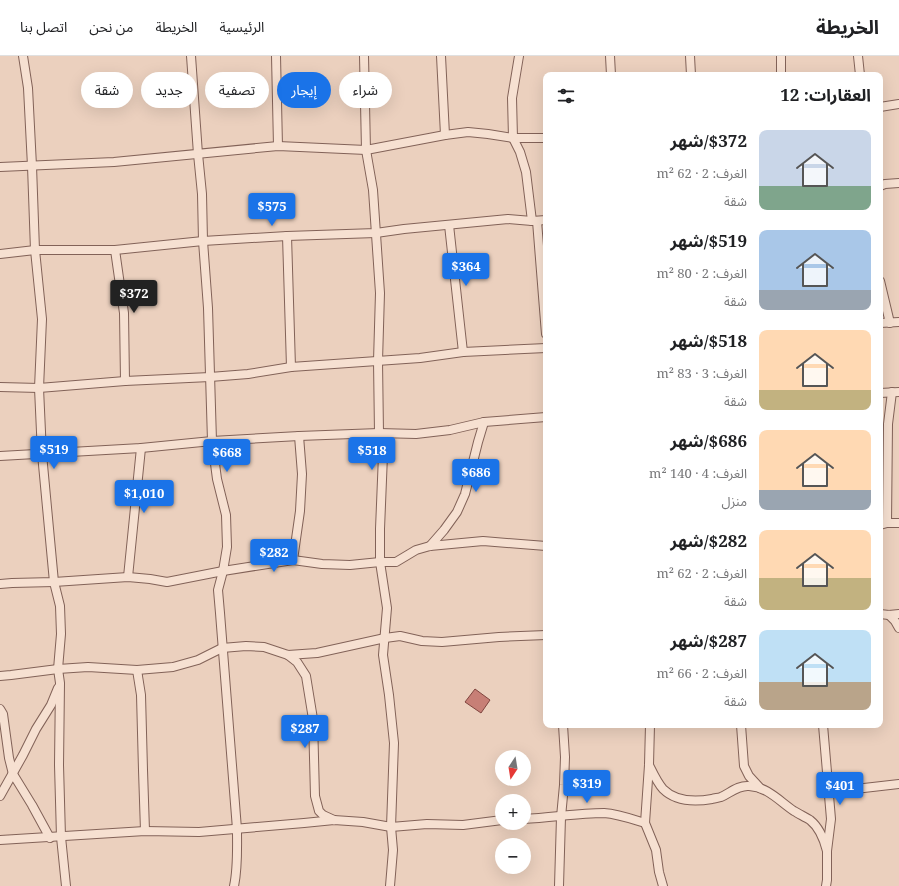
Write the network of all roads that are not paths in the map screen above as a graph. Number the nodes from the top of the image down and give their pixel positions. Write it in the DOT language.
graph roads {
  1 [pos="23,56"];
  2 [pos="191,56"];
  3 [pos="276,56"];
  4 [pos="364,56"];
  5 [pos="441,56"];
  6 [pos="519,56"];
  7 [pos="610,56"];
  8 [pos="690,56"];
  9 [pos="781,56"];
  10 [pos="858,56"];
  11 [pos="611,72"];
  12 [pos="691,72"];
  13 [pos="781,72"];
  14 [pos="860,72"];
  15 [pos="899,104"];
  16 [pos="883,107"];
  17 [pos="445,135"];
  18 [pos="512,138"];
  19 [pos="543,138"];
  20 [pos="278,146"];
  21 [pos="366,150"];
  22 [pos="198,154"];
  23 [pos="32,166"];
  24 [pos="0,167"];
  25 [pos="899,183"];
  26 [pos="883,185"];
  27 [pos="534,220"];
  28 [pos="543,220"];
  29 [pos="449,225"];
  30 [pos="376,232"];
  31 [pos="287,236"];
  32 [pos="203,242"];
  33 [pos="35,250"];
  34 [pos="115,250"];
  35 [pos="0,254"];
  36 [pos="883,293"];
  37 [pos="543,306"];
  38 [pos="899,322"];
  39 [pos="883,323"];
  40 [pos="890,323"];
  41 [pos="543,348"];
  42 [pos="463,352"];
  43 [pos="378,361"];
  44 [pos="291,367"];
  45 [pos="210,377"];
  46 [pos="125,381"];
  47 [pos="0,386"];
  48 [pos="39,388"];
  49 [pos="895,392"];
  50 [pos="883,393"];
  51 [pos="543,417"];
  52 [pos="484,422"];
  53 [pos="379,433"];
  54 [pos="299,436"];
  55 [pos="212,441"];
  56 [pos="141,448"];
  57 [pos="42,454"];
  58 [pos="0,456"];
  59 [pos="899,523"];
  60 [pos="884,524"];
  61 [pos="430,546"];
  62 [pos="543,546"];
  63 [pos="293,560"];
  64 [pos="380,562"];
  65 [pos="223,571"];
  66 [pos="128,577"];
  67 [pos="54,582"];
  68 [pos="0,584"];
  69 [pos="899,614"];
  70 [pos="883,615"];
  71 [pos="889,616"];
  72 [pos="899,628"];
  73 [pos="543,635"];
  74 [pos="384,638"];
  75 [pos="222,648"];
  76 [pos="288,655"];
  77 [pos="58,668"];
  78 [pos="137,670"];
  79 [pos="0,676"];
  80 [pos="60,683"];
  81 [pos="0,709"];
  82 [pos="563,728"];
  83 [pos="650,728"];
  84 [pos="741,728"];
  85 [pos="823,728"];
  86 [pos="649,765"];
  87 [pos="13,774"];
  88 [pos="899,784"];
  89 [pos="760,788"];
  90 [pos="829,792"];
  91 [pos="0,796"];
  92 [pos="561,817"];
  93 [pos="531,819"];
  94 [pos="334,820"];
  95 [pos="495,821"];
  96 [pos="645,824"];
  97 [pos="391,827"];
  98 [pos="237,829"];
  99 [pos="145,831"];
  100 [pos="61,837"];
  101 [pos="50,838"];
  102 [pos="0,840"];
  103 [pos="827,851"];
  104 [pos="66,886"];
  105 [pos="234,886"];
  106 [pos="390,886"];
  107 [pos="559,886"];
  108 [pos="663,886"];
  109 [pos="826,886"];
  1 -- 23 [label="street"];
  2 -- 22 [label="street"];
  3 -- 20 [label="street"];
  4 -- 21 [label="street"];
  5 -- 17 [label="street"];
  6 -- 18 [label="street"];
  7 -- 11 [label="street"];
  8 -- 12 [label="street"];
  9 -- 13 [label="street"];
  10 -- 14 [label="street"];
  15 -- 16 [label="street"];
  17 -- 18 [label="street"];
  17 -- 21 [label="street"];
  18 -- 19 [label="street"];
  18 -- 27 [label="street"];
  20 -- 21 [label="street"];
  20 -- 22 [label="street"];
  21 -- 30 [label="street"];
  22 -- 23 [label="street"];
  22 -- 32 [label="street"];
  23 -- 24 [label="street"];
  23 -- 33 [label="street"];
  25 -- 26 [label="street"];
  27 -- 28 [label="street"];
  27 -- 29 [label="street"];
  27 -- 37 [label="street"];
  29 -- 30 [label="street"];
  29 -- 42 [label="street"];
  30 -- 31 [label="street"];
  30 -- 43 [label="street"];
  31 -- 32 [label="street"];
  31 -- 44 [label="street"];
  32 -- 34 [label="street"];
  32 -- 45 [label="street"];
  33 -- 34 [label="street"];
  33 -- 35 [label="street"];
  33 -- 48 [label="street"];
  34 -- 46 [label="street"];
  36 -- 40 [label="street"];
  38 -- 40 [label="street"];
  39 -- 40 [label="street"];
  41 -- 42 [label="street"];
  42 -- 43 [label="street"];
  43 -- 44 [label="street"];
  43 -- 53 [label="street"];
  44 -- 45 [label="street"];
  45 -- 46 [label="street"];
  45 -- 55 [label="street"];
  46 -- 48 [label="street"];
  47 -- 48 [label="street"];
  48 -- 57 [label="street"];
  49 -- 50 [label="street"];
  49 -- 60 [label="street"];
  51 -- 52 [label="street"];
  52 -- 53 [label="street"];
  52 -- 61 [label="street"];
  53 -- 54 [label="street"];
  53 -- 64 [label="street"];
  54 -- 55 [label="street"];
  54 -- 63 [label="street"];
  55 -- 56 [label="street"];
  55 -- 65 [label="street"];
  56 -- 57 [label="street"];
  56 -- 66 [label="street"];
  57 -- 58 [label="street"];
  57 -- 67 [label="street"];
  59 -- 60 [label="street"];
  61 -- 62 [label="street"];
  61 -- 64 [label="street"];
  63 -- 64 [label="street"];
  63 -- 65 [label="street"];
  64 -- 74 [label="street"];
  65 -- 66 [label="street"];
  65 -- 75 [label="street"];
  66 -- 67 [label="street"];
  67 -- 68 [label="street"];
  67 -- 77 [label="street"];
  69 -- 71 [label="street"];
  70 -- 71 [label="street"];
  71 -- 72 [label="street"];
  73 -- 74 [label="street"];
  74 -- 76 [label="street"];
  74 -- 97 [label="street"];
  75 -- 76 [label="street"];
  75 -- 78 [label="street"];
  75 -- 98 [label="street"];
  76 -- 94 [label="street"];
  77 -- 78 [label="street"];
  77 -- 79 [label="street"];
  77 -- 80 [label="street"];
  78 -- 99 [label="street"];
  80 -- 87 [label="street"];
  80 -- 100 [label="street"];
  81 -- 87 [label="street"];
  82 -- 92 [label="street"];
  83 -- 86 [label="street"];
  84 -- 89 [label="street"];
  85 -- 90 [label="street"];
  86 -- 89 [label="street"];
  86 -- 96 [label="street"];
  87 -- 91 [label="street"];
  87 -- 101 [label="street"];
  88 -- 90 [label="street"];
  89 -- 103 [label="street"];
  90 -- 103 [label="street"];
  92 -- 93 [label="street"];
  92 -- 96 [label="street"];
  92 -- 107 [label="street"];
  94 -- 97 [label="street"];
  94 -- 98 [label="street"];
  95 -- 97 [label="street"];
  96 -- 108 [label="street"];
  97 -- 106 [label="street"];
  98 -- 99 [label="street"];
  98 -- 105 [label="street"];
  99 -- 100 [label="street"];
  100 -- 101 [label="street"];
  100 -- 104 [label="street"];
  101 -- 102 [label="street"];
  103 -- 109 [label="street"];
}
